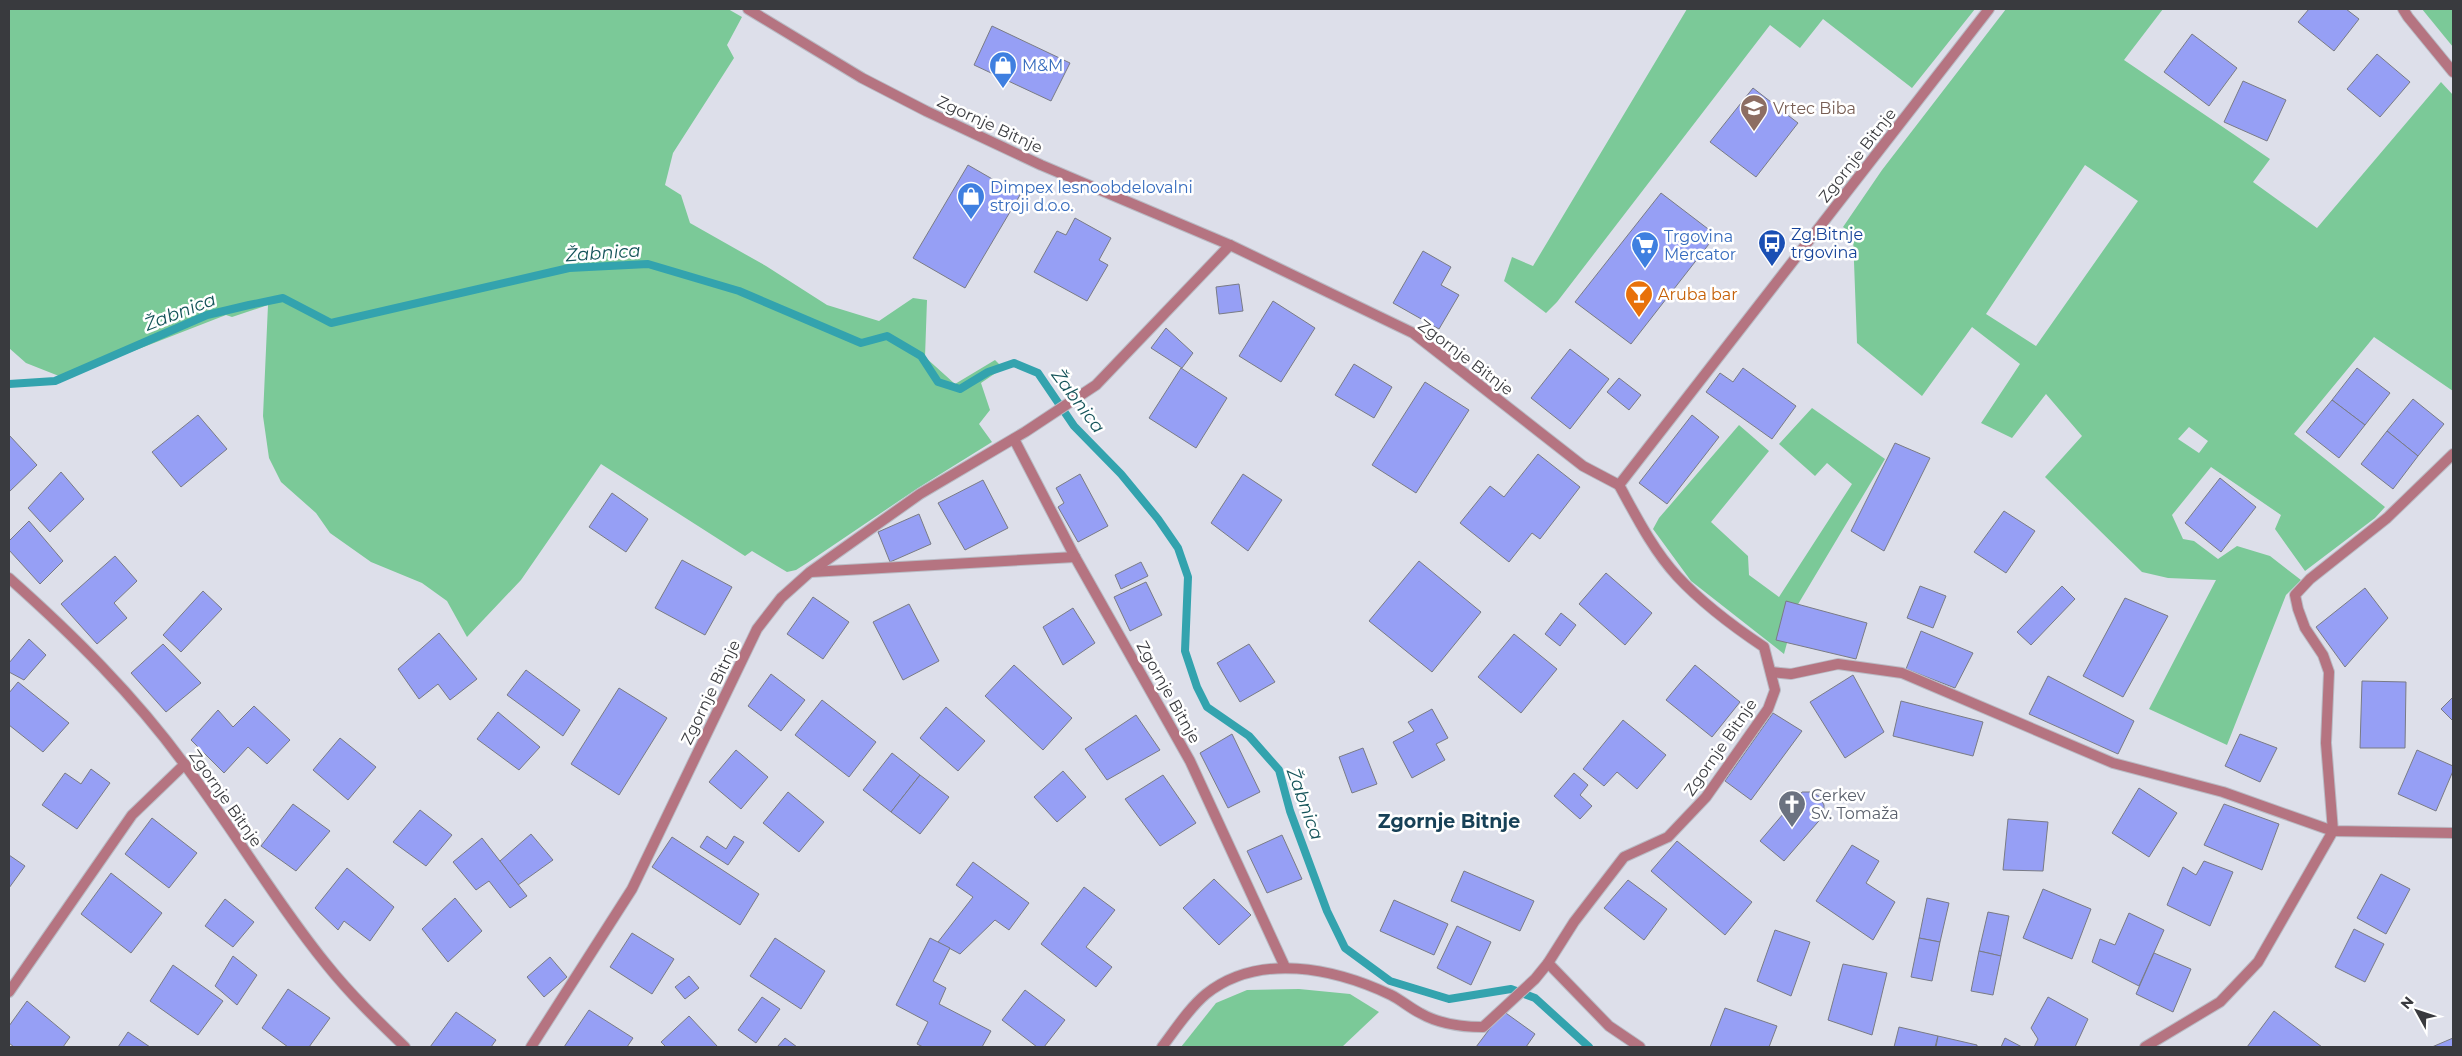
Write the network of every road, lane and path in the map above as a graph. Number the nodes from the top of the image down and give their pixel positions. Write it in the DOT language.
graph roads {
  1 [pos="748,9"];
  2 [pos="1989,9"];
  3 [pos="2403,9"];
  4 [pos="2453,72"];
  5 [pos="1230,245"];
  6 [pos="1014,439"];
  7 [pos="2453,454"];
  8 [pos="1619,485"];
  9 [pos="1075,557"];
  10 [pos="810,572"];
  11 [pos="9,578"];
  12 [pos="1771,672"];
  13 [pos="185,764"];
  14 [pos="2333,831"];
  15 [pos="2453,833"];
  16 [pos="1548,963"];
  17 [pos="1285,967"];
  18 [pos="9,992"];
  19 [pos="405,1047"];
  20 [pos="530,1047"];
  21 [pos="1162,1047"];
  22 [pos="1640,1047"];
  23 [pos="2145,1047"];
  1 -- 5 [label="street, Zgornje Bitnje"];
  2 -- 8 [label="street, Zgornje Bitnje"];
  3 -- 4 [label="street"];
  5 -- 6 [label="street, Zgornje Bitnje"];
  5 -- 8 [label="street, Zgornje Bitnje"];
  6 -- 9 [label="street, Zgornje Bitnje"];
  6 -- 10 [label="street, Zgornje Bitnje"];
  7 -- 14 [label="street"];
  8 -- 12 [label="street, Zgornje Bitnje"];
  9 -- 10 [label="street"];
  9 -- 17 [label="street, Zgornje Bitnje"];
  10 -- 20 [label="street, Zgornje Bitnje"];
  11 -- 13 [label="street, Zgornje Bitnje"];
  12 -- 14 [label="street"];
  12 -- 16 [label="street, Zgornje Bitnje"];
  13 -- 18 [label="street"];
  13 -- 19 [label="street, Zgornje Bitnje"];
  14 -- 15 [label="street"];
  14 -- 23 [label="street"];
  16 -- 17 [label="street, Zgornje Bitnje"];
  16 -- 22 [label="street"];
  17 -- 21 [label="street, Zgornje Bitnje"];
}
